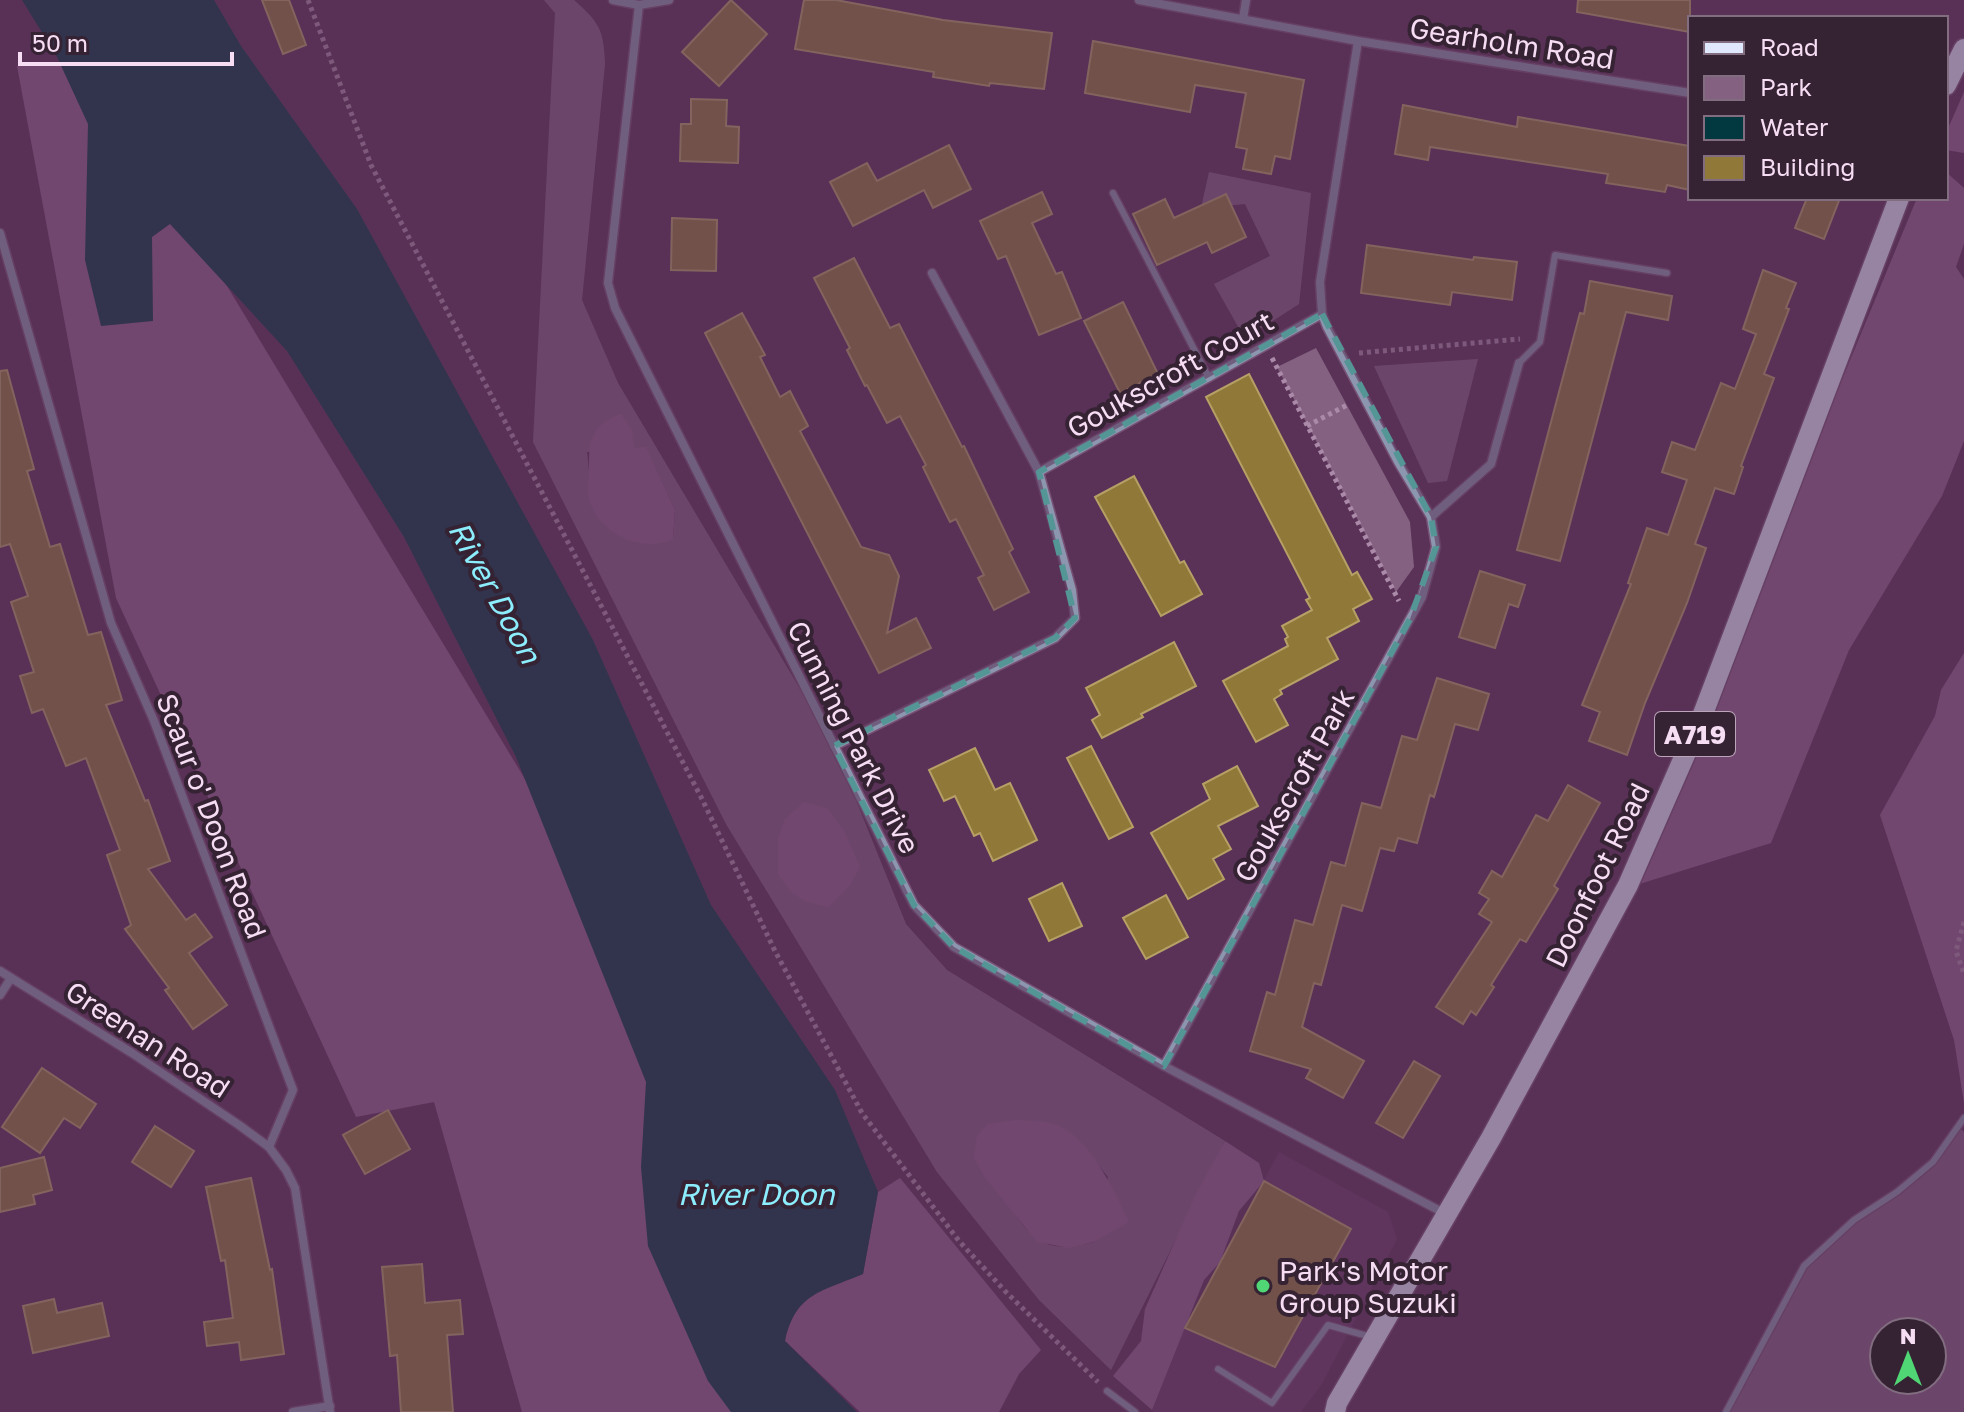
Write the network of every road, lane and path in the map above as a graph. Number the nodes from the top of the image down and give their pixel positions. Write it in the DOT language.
graph roads {
  1 [pos="308,0"];
  2 [pos="613,0"];
  3 [pos="669,0"];
  4 [pos="1139,0"];
  5 [pos="1246,0"];
  6 [pos="639,5"];
  7 [pos="1243,19"];
  8 [pos="1358,41"];
  9 [pos="1964,49"];
  10 [pos="1948,81"];
  11 [pos="1688,93"];
  12 [pos="1113,193"];
  13 [pos="1898,200"];
  14 [pos="0,233"];
  15 [pos="932,273"];
  16 [pos="1667,273"];
  17 [pos="1322,314"];
  18 [pos="1540,342"];
  19 [pos="1266,346"];
  20 [pos="1342,356"];
  21 [pos="1519,363"];
  22 [pos="1209,378"];
  23 [pos="1363,396"];
  24 [pos="1307,426"];
  25 [pos="1039,472"];
  26 [pos="1431,517"];
  27 [pos="1410,619"];
  28 [pos="834,746"];
  29 [pos="1964,922"];
  30 [pos="0,971"];
  31 [pos="1964,974"];
  32 [pos="11,978"];
  33 [pos="0,995"];
  34 [pos="1164,1066"];
  35 [pos="1964,1118"];
  36 [pos="269,1147"];
  37 [pos="1447,1214"];
  38 [pos="1375,1338"];
  39 [pos="1218,1369"];
  40 [pos="1107,1391"];
  41 [pos="330,1409"];
  42 [pos="293,1412"];
  43 [pos="1135,1412"];
  44 [pos="1335,1412"];
  45 [pos="1726,1412"];
  1 -- 40 [label="path"];
  2 -- 6 [label="street"];
  3 -- 6 [label="street"];
  4 -- 7 [label="street, Gearholm Road"];
  5 -- 7 [label="street"];
  6 -- 28 [label="street, Cunning Park Drive"];
  7 -- 8 [label="street, Gearholm Road"];
  8 -- 11 [label="street, Gearholm Road"];
  8 -- 17 [label="street, Goukscroft Park"];
  9 -- 10 [label="main road"];
  12 -- 22 [label="lane"];
  13 -- 37 [label="main road, Doonfoot Road / A719"];
  14 -- 36 [label="street, Scaur o' Doon Road"];
  15 -- 25 [label="street"];
  16 -- 18 [label="lane"];
  17 -- 19 [label="street, Goukscroft Court"];
  17 -- 20 [label="street, Goukscroft Park"];
  18 -- 20 [label="path"];
  18 -- 21 [label="lane"];
  19 -- 22 [label="street, Goukscroft Court"];
  19 -- 24 [label="path"];
  20 -- 23 [label="street, Goukscroft Park"];
  21 -- 26 [label="street"];
  22 -- 25 [label="street, Goukscroft Court"];
  23 -- 24 [label="path"];
  23 -- 26 [label="street, Goukscroft Park"];
  24 -- 27 [label="path"];
  25 -- 28 [label="street"];
  26 -- 27 [label="street, Goukscroft Park"];
  27 -- 34 [label="street, Goukscroft Park"];
  28 -- 34 [label="street, Cunning Park Drive"];
  29 -- 31 [label="path"];
  30 -- 32 [label="street, Greenan Road"];
  32 -- 33 [label="street"];
  32 -- 36 [label="street, Greenan Road"];
  34 -- 37 [label="street, Cunning Park Drive"];
  35 -- 45 [label="lane"];
  36 -- 41 [label="street"];
  37 -- 38 [label="main road, Doonfoot Road / A719"];
  38 -- 39 [label="lane"];
  38 -- 44 [label="main road, Doonfoot Road / A719"];
  40 -- 43 [label="lane"];
  41 -- 42 [label="street"];
}
